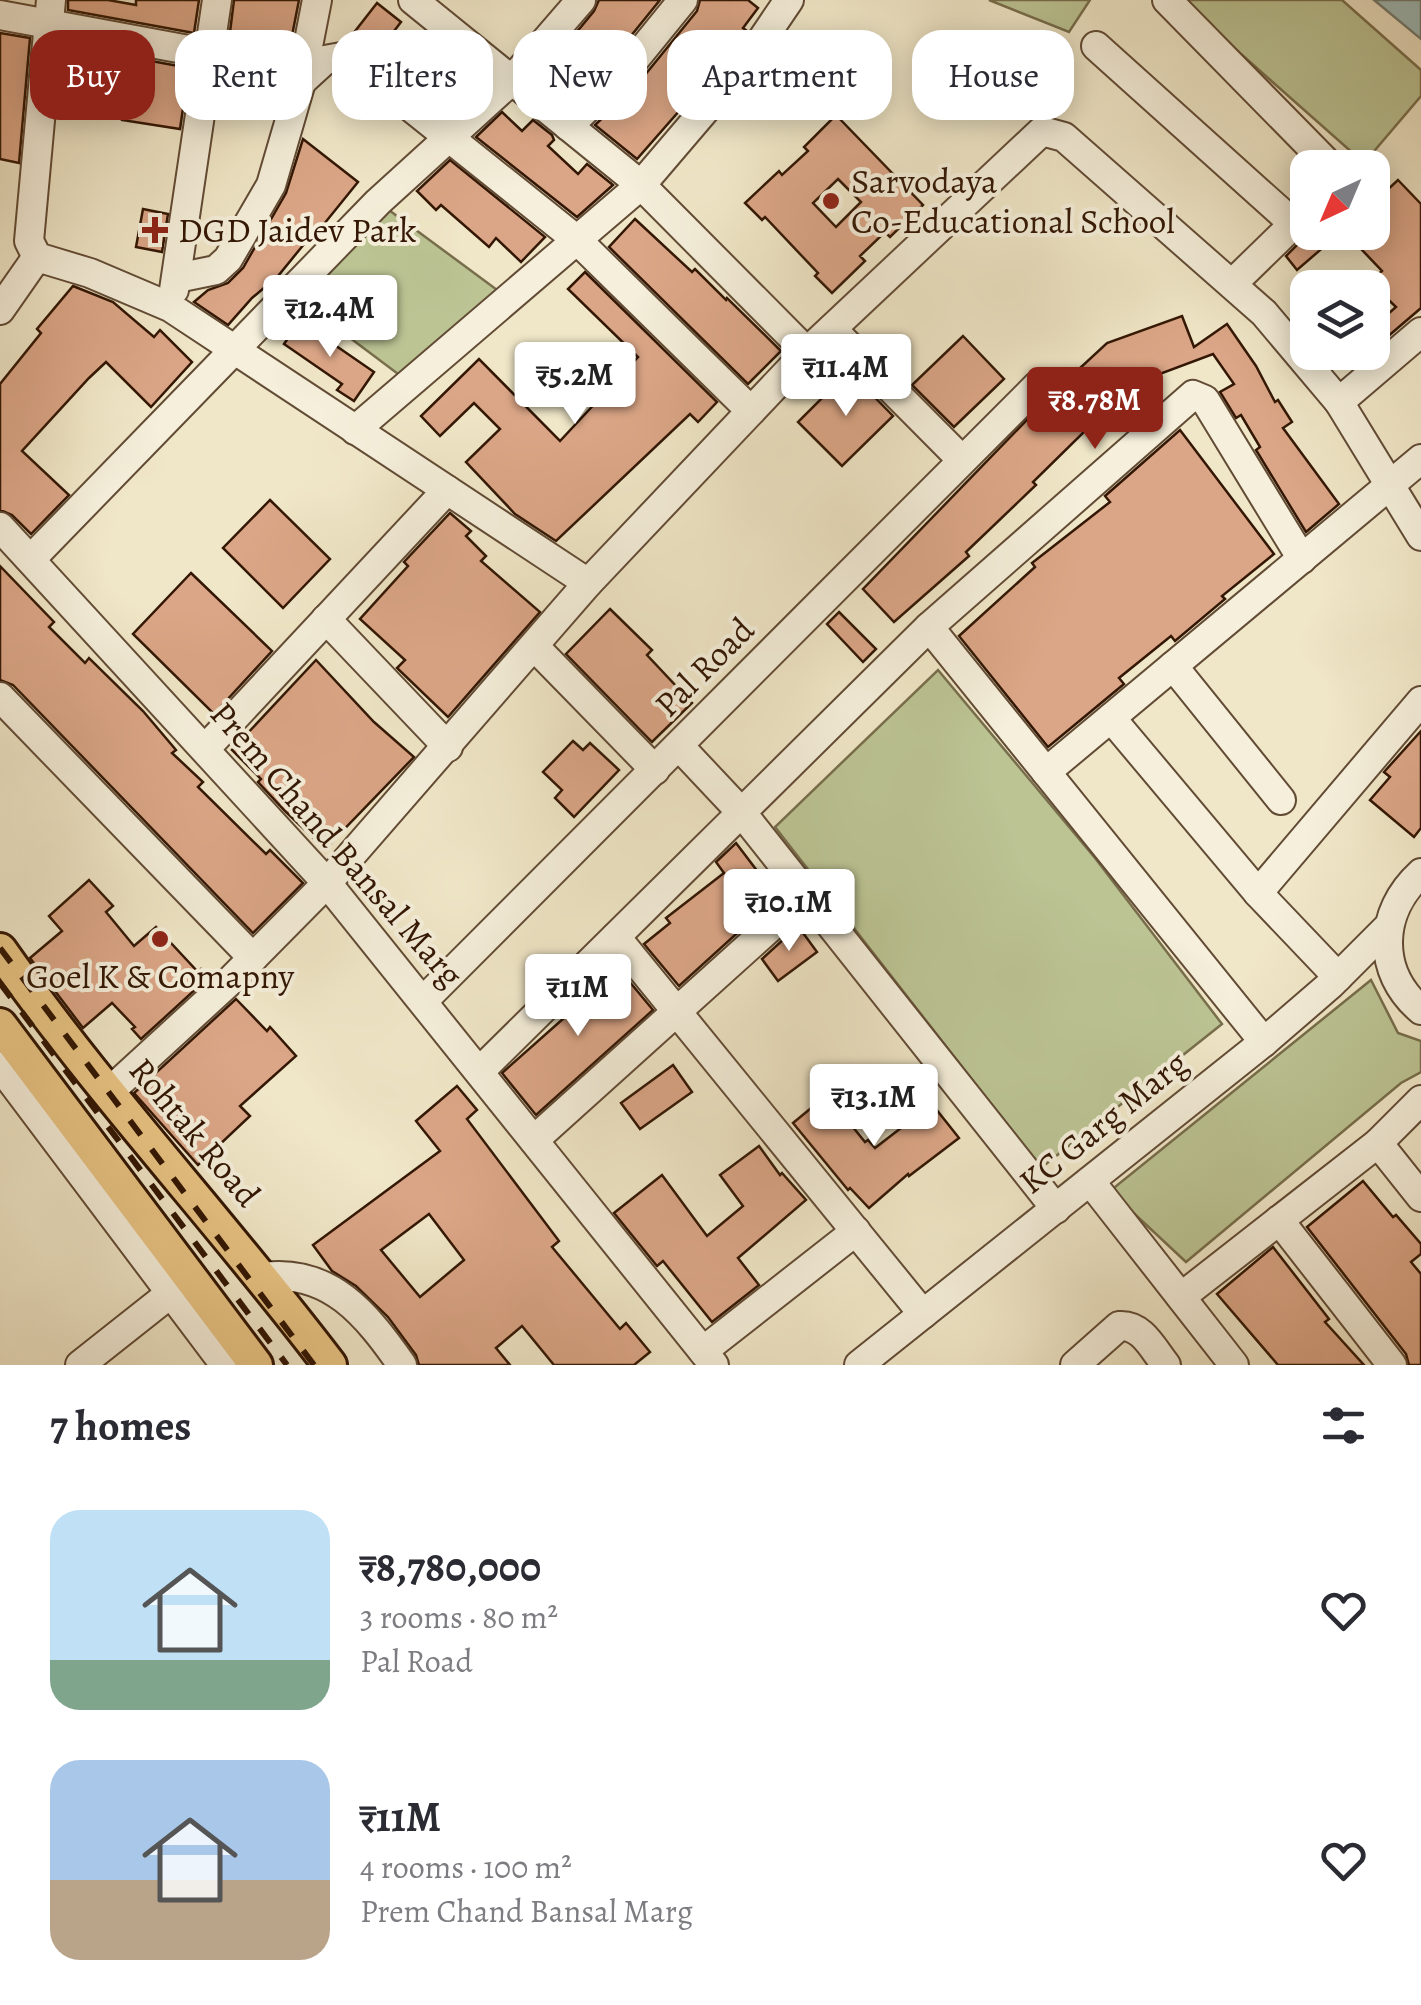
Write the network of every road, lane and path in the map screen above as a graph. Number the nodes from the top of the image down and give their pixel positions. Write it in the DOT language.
graph roads {
  1 [pos="217,0"];
  2 [pos="317,0"];
  3 [pos="413,0"];
  4 [pos="581,0"];
  5 [pos="683,0"];
  6 [pos="789,0"];
  7 [pos="1167,0"];
  8 [pos="50,12"];
  9 [pos="0,16"];
  10 [pos="213,30"];
  11 [pos="311,30"];
  12 [pos="175,45"];
  13 [pos="1096,46"];
  14 [pos="312,72"];
  15 [pos="511,81"];
  16 [pos="200,120"];
  17 [pos="290,120"];
  18 [pos="568,126"];
  19 [pos="450,137"];
  20 [pos="1314,150"];
  21 [pos="641,185"];
  22 [pos="1290,209"];
  23 [pos="1290,227"];
  24 [pos="577,240"];
  25 [pos="37,257"];
  26 [pos="177,278"];
  27 [pos="1232,284"];
  28 [pos="170,308"];
  29 [pos="0,310"];
  30 [pos="832,329"];
  31 [pos="1421,332"];
  32 [pos="235,351"];
  33 [pos="807,352"];
  34 [pos="1037,386"];
  35 [pos="1340,402"];
  36 [pos="751,411"];
  37 [pos="355,430"];
  38 [pos="1421,459"];
  39 [pos="962,460"];
  40 [pos="1390,486"];
  41 [pos="447,490"];
  42 [pos="0,527"];
  43 [pos="1421,536"];
  44 [pos="31,558"];
  45 [pos="1302,558"];
  46 [pos="588,583"];
  47 [pos="326,620"];
  48 [pos="929,627"];
  49 [pos="534,646"];
  50 [pos="1173,666"];
  51 [pos="0,697"];
  52 [pos="1421,702"];
  53 [pos="1111,718"];
  54 [pos="679,746"];
  55 [pos="448,747"];
  56 [pos="205,749"];
  57 [pos="655,770"];
  58 [pos="1046,772"];
  59 [pos="1281,800"];
  60 [pos="742,812"];
  61 [pos="1421,873"];
  62 [pos="327,883"];
  63 [pos="1258,893"];
  64 [pos="806,895"];
  65 [pos="1386,929"];
  66 [pos="616,937"];
  67 [pos="0,950"];
  68 [pos="253,958"];
  69 [pos="1334,981"];
  70 [pos="1398,984"];
  71 [pos="424,1000"];
  72 [pos="1421,1010"];
  73 [pos="677,1011"];
  74 [pos="2,1031"];
  75 [pos="1264,1042"];
  76 [pos="0,1066"];
  77 [pos="480,1071"];
  78 [pos="109,1092"];
  79 [pos="1421,1100"];
  80 [pos="534,1140"];
  81 [pos="1378,1142"];
  82 [pos="1090,1181"];
  83 [pos="1421,1197"];
  84 [pos="1056,1208"];
  85 [pos="1280,1220"];
  86 [pos="856,1231"];
  87 [pos="263,1277"];
  88 [pos="171,1293"];
  89 [pos="1180,1297"];
  90 [pos="924,1314"];
  91 [pos="708,1358"];
  92 [pos="80,1365"];
  93 [pos="225,1365"];
  94 [pos="256,1365"];
  95 [pos="330,1365"];
  96 [pos="402,1365"];
  97 [pos="859,1365"];
  98 [pos="1075,1365"];
  99 [pos="1166,1365"];
  100 [pos="1234,1365"];
  101 [pos="1392,1365"];
  1 -- 10 [label="street"];
  2 -- 11 [label="street"];
  3 -- 15 [label="street"];
  4 -- 15 [label="street"];
  5 -- 18 [label="street"];
  6 -- 21 [label="street"];
  7 -- 20 [label="street"];
  8 -- 9 [label="street"];
  8 -- 12 [label="street"];
  8 -- 25 [label="street"];
  13 -- 22 [label="street"];
  14 -- 19 [label="street"];
  15 -- 18 [label="street"];
  15 -- 19 [label="street"];
  16 -- 26 [label="street"];
  17 -- 26 [label="street"];
  18 -- 21 [label="street"];
  19 -- 24 [label="street"];
  19 -- 32 [label="street"];
  21 -- 24 [label="street"];
  21 -- 33 [label="street"];
  23 -- 27 [label="street"];
  24 -- 36 [label="street"];
  24 -- 37 [label="street"];
  25 -- 28 [label="street"];
  25 -- 29 [label="street"];
  26 -- 28 [label="street"];
  27 -- 30 [label="street"];
  27 -- 35 [label="street"];
  28 -- 32 [label="street"];
  30 -- 33 [label="street"];
  30 -- 39 [label="street"];
  31 -- 35 [label="street"];
  32 -- 37 [label="street"];
  32 -- 44 [label="street"];
  33 -- 36 [label="street"];
  34 -- 39 [label="street, Pal Road"];
  35 -- 40 [label="street"];
  36 -- 46 [label="street"];
  37 -- 41 [label="street"];
  38 -- 40 [label="street"];
  39 -- 54 [label="street, Pal Road"];
  40 -- 43 [label="street"];
  40 -- 45 [label="street"];
  41 -- 46 [label="street"];
  41 -- 47 [label="street"];
  42 -- 44 [label="street, Prem Chand Bansal Marg"];
  44 -- 56 [label="street, Prem Chand Bansal Marg"];
  45 -- 48 [label="street"];
  45 -- 50 [label="street"];
  46 -- 49 [label="street"];
  47 -- 55 [label="street"];
  47 -- 56 [label="street"];
  48 -- 58 [label="street"];
  48 -- 60 [label="street"];
  49 -- 55 [label="street"];
  49 -- 57 [label="street"];
  50 -- 53 [label="street"];
  50 -- 59 [label="street"];
  51 -- 68 [label="street"];
  52 -- 63 [label="street"];
  53 -- 58 [label="street"];
  53 -- 63 [label="street"];
  54 -- 57 [label="street, Pal Road"];
  54 -- 60 [label="street"];
  55 -- 62 [label="street"];
  56 -- 62 [label="street, Prem Chand Bansal Marg"];
  57 -- 71 [label="street, Pal Road"];
  58 -- 75 [label="street"];
  60 -- 64 [label="street"];
  60 -- 66 [label="street"];
  61 -- 65 [label="street, KC Garg Marg"];
  62 -- 68 [label="street"];
  62 -- 71 [label="street, Prem Chand Bansal Marg"];
  63 -- 69 [label="street"];
  64 -- 73 [label="street"];
  64 -- 84 [label="street"];
  65 -- 69 [label="street, KC Garg Marg"];
  65 -- 70 [label="street"];
  66 -- 73 [label="street"];
  66 -- 77 [label="street"];
  67 -- 78 [label="main road, Rohtak Road"];
  68 -- 78 [label="street"];
  69 -- 70 [label="street"];
  69 -- 75 [label="street, KC Garg Marg"];
  70 -- 72 [label="street"];
  71 -- 77 [label="street, Prem Chand Bansal Marg"];
  73 -- 80 [label="street"];
  73 -- 86 [label="street"];
  74 -- 94 [label="main road"];
  75 -- 82 [label="street, KC Garg Marg"];
  76 -- 88 [label="street"];
  77 -- 80 [label="street, Prem Chand Bansal Marg"];
  78 -- 87 [label="main road, Rohtak Road"];
  79 -- 81 [label="street"];
  80 -- 91 [label="street, Prem Chand Bansal Marg"];
  81 -- 83 [label="street"];
  81 -- 85 [label="street"];
  82 -- 84 [label="street, KC Garg Marg"];
  82 -- 89 [label="street"];
  84 -- 90 [label="street, KC Garg Marg"];
  85 -- 89 [label="street"];
  85 -- 101 [label="street"];
  86 -- 90 [label="street"];
  86 -- 91 [label="street"];
  87 -- 95 [label="main road, Rohtak Road"];
  87 -- 96 [label="street"];
  88 -- 92 [label="street"];
  88 -- 93 [label="street"];
  89 -- 100 [label="street"];
  90 -- 97 [label="street, KC Garg Marg"];
  98 -- 99 [label="street"];
}
